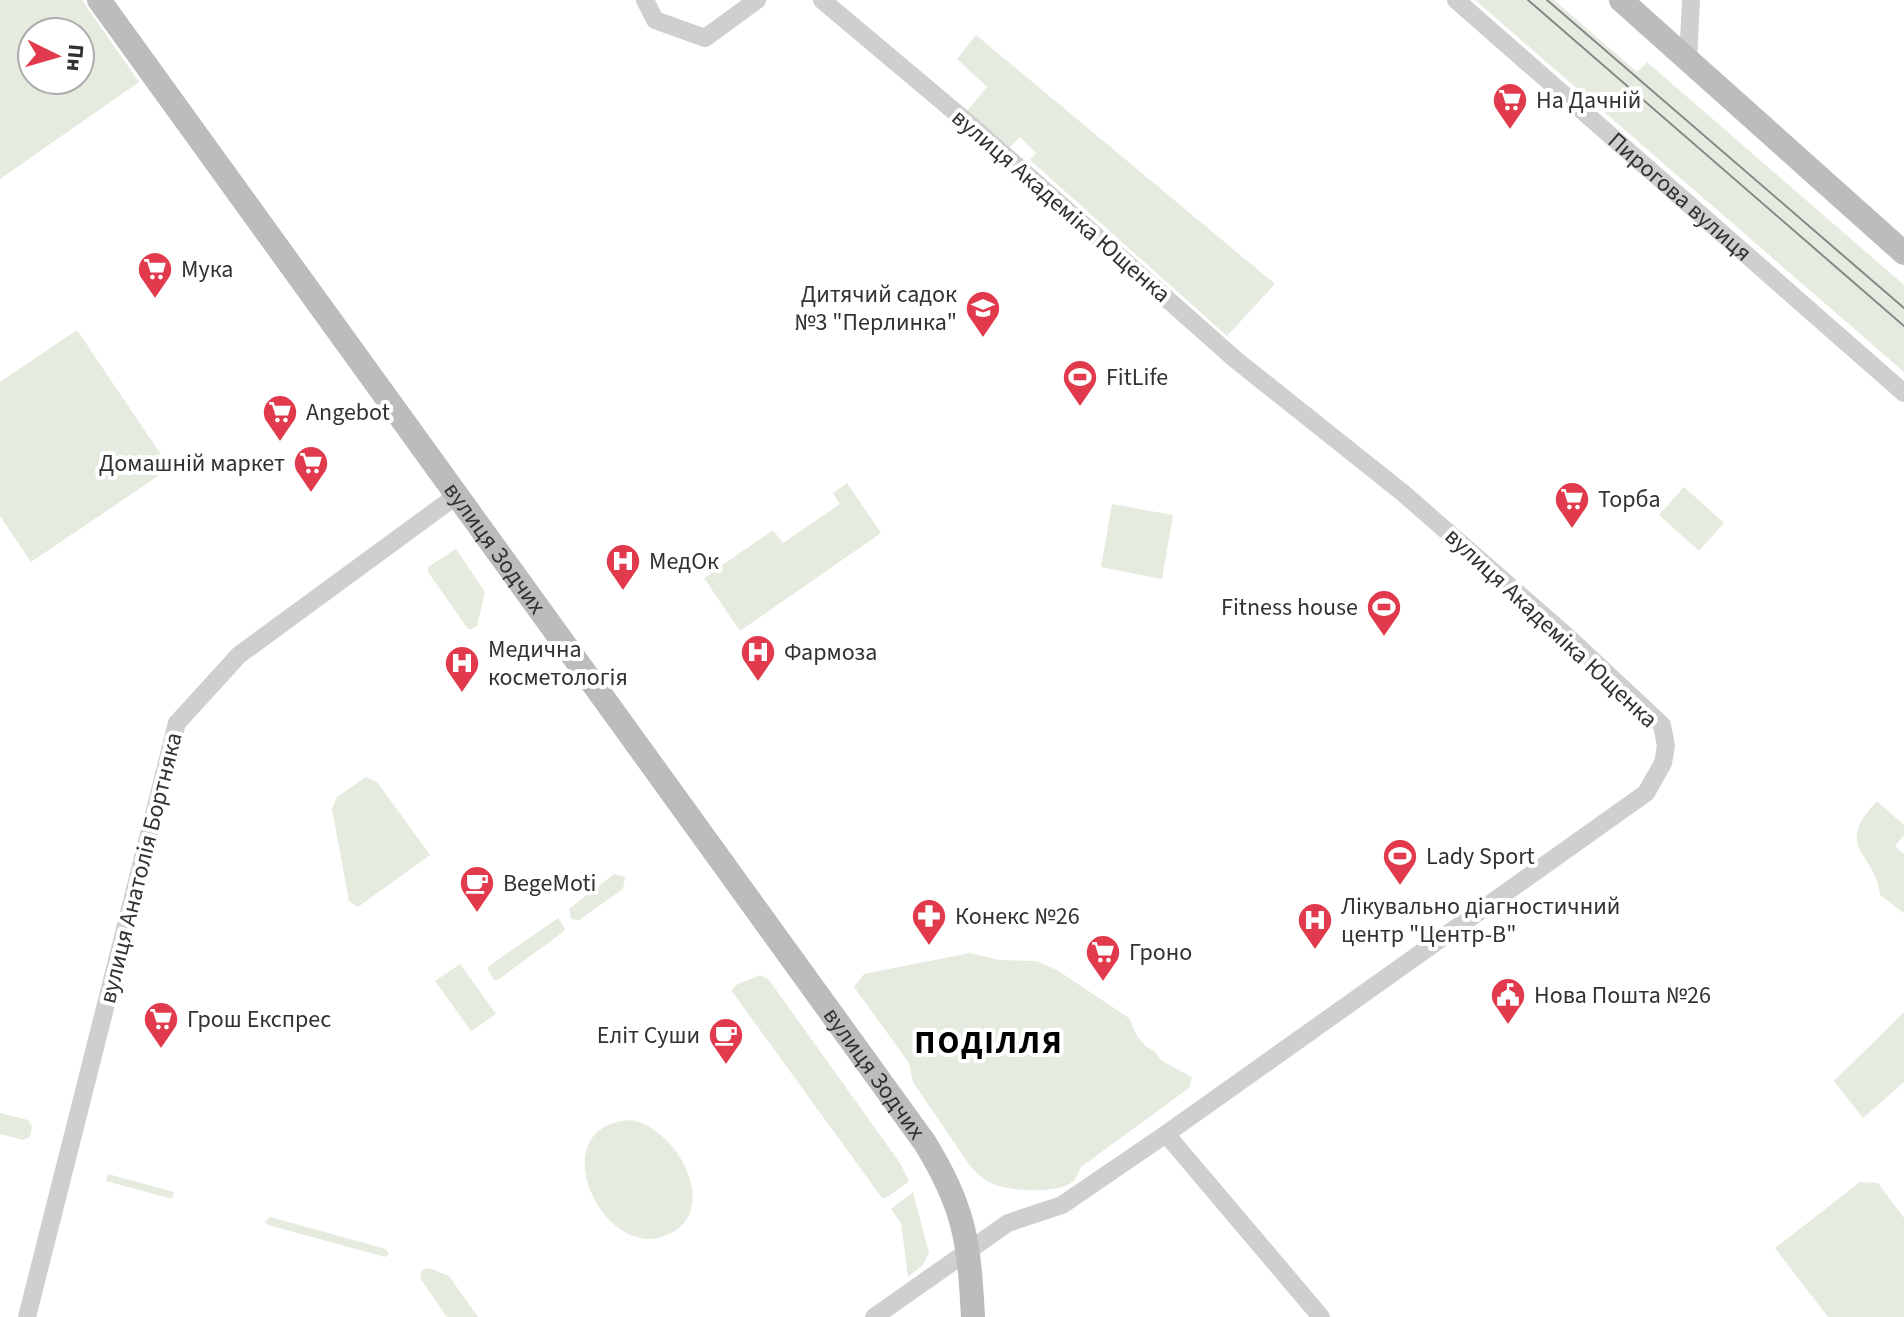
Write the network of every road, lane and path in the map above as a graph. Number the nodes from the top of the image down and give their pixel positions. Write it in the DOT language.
graph roads {
  1 [pos="99,0"];
  2 [pos="645,0"];
  3 [pos="757,0"];
  4 [pos="822,0"];
  5 [pos="1456,0"];
  6 [pos="1621,0"];
  7 [pos="1691,0"];
  8 [pos="1688,61"];
  9 [pos="1904,253"];
  10 [pos="1904,393"];
  11 [pos="456,496"];
  12 [pos="1166,1134"];
  13 [pos="968,1253"];
  14 [pos="27,1317"];
  15 [pos="874,1317"];
  16 [pos="973,1317"];
  17 [pos="1321,1317"];
  1 -- 11 [label="main road, вулиця Зодчих"];
  2 -- 3 [label="street"];
  4 -- 12 [label="street, вулиця Академіка Ющенка"];
  5 -- 10 [label="street, Пирогова вулиця"];
  6 -- 8 [label="main road"];
  7 -- 8 [label="street"];
  8 -- 9 [label="main road"];
  11 -- 13 [label="main road, вулиця Зодчих"];
  11 -- 14 [label="street, вулиця Анатолія Бортняка"];
  12 -- 13 [label="street, вулиця Академіка Ющенка"];
  12 -- 17 [label="street"];
  13 -- 15 [label="street, вулиця Академіка Ющенка"];
  13 -- 16 [label="main road, вулиця Зодчих"];
}
